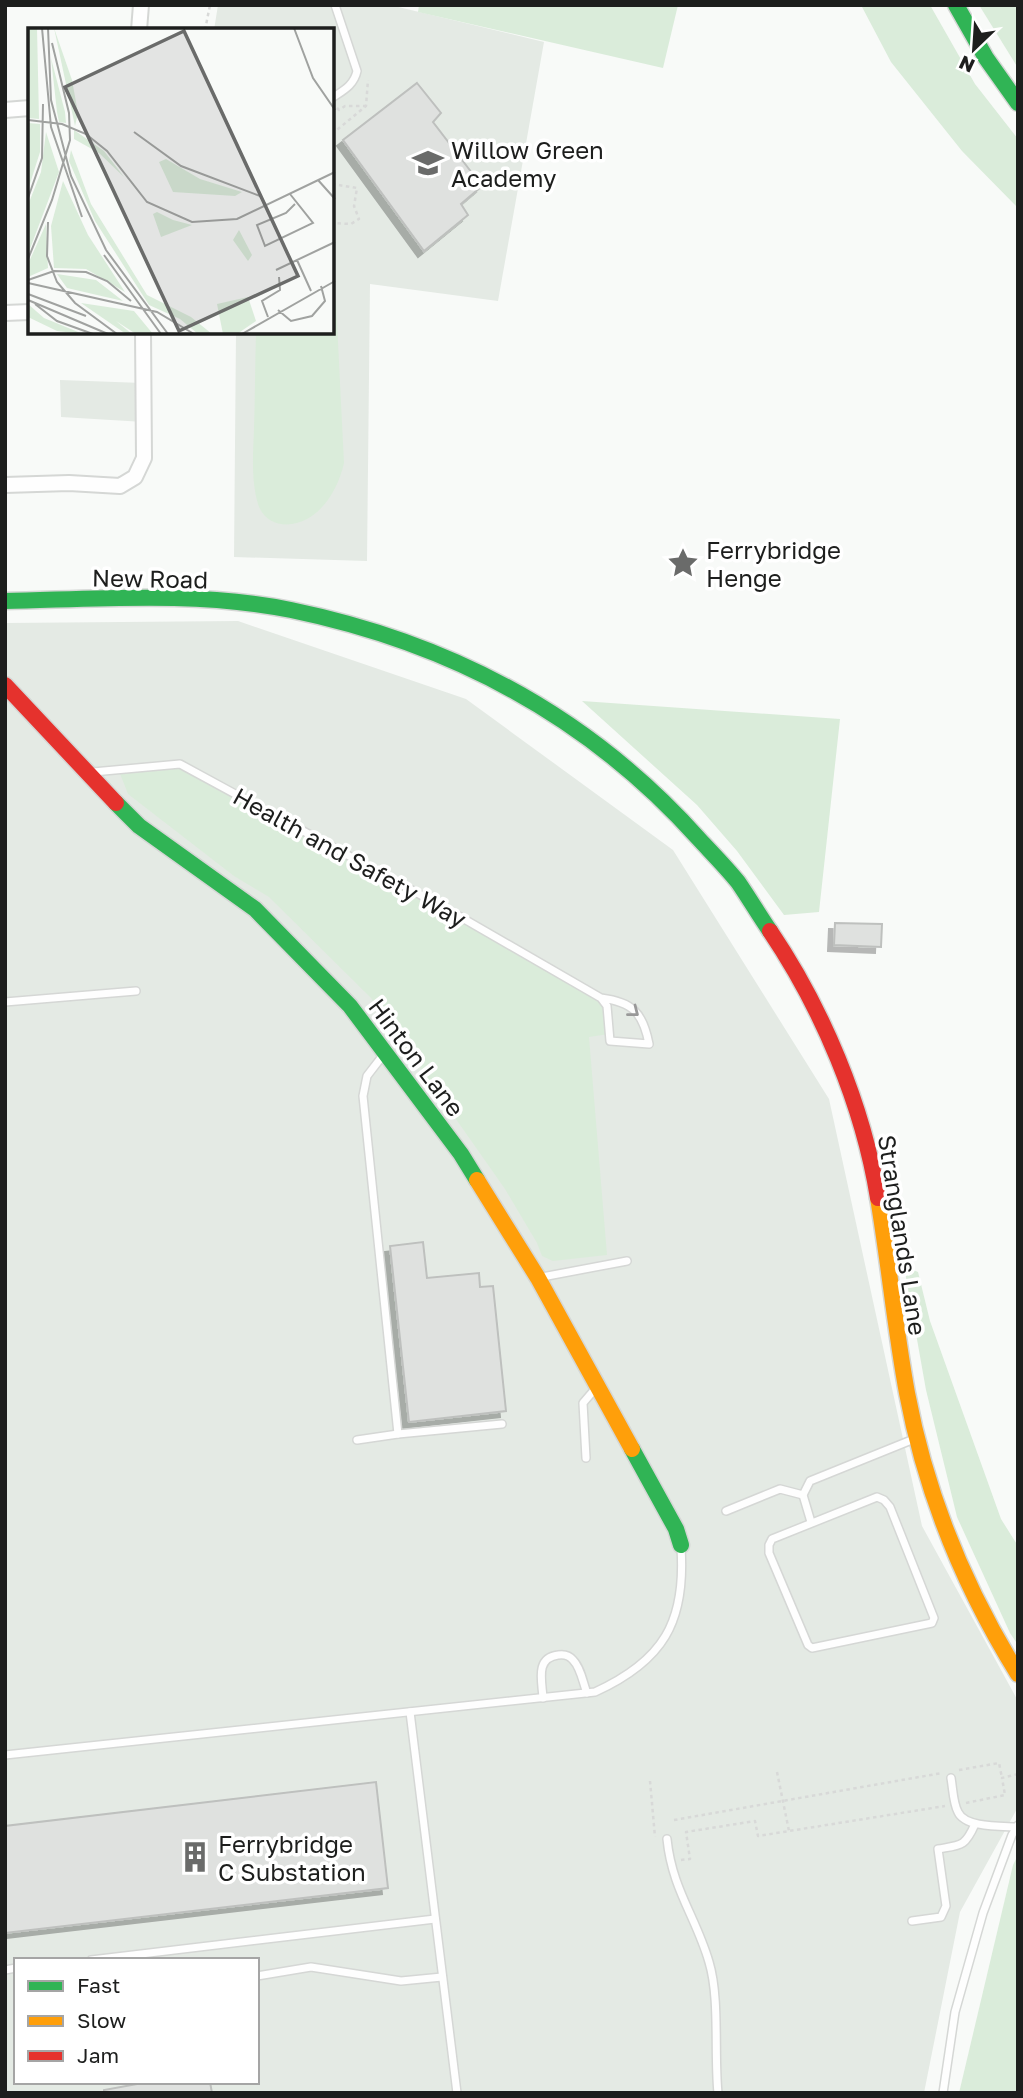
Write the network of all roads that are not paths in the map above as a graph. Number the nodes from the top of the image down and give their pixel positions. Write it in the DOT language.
graph roads {
  1 [pos="141,5"];
  2 [pos="335,5"];
  3 [pos="956,5"];
  4 [pos="139,28"];
  5 [pos="334,99"];
  6 [pos="1018,103"];
  7 [pos="28,108"];
  8 [pos="5,110"];
  9 [pos="28,312"];
  10 [pos="5,313"];
  11 [pos="142,334"];
  12 [pos="5,485"];
  13 [pos="5,600"];
  14 [pos="293,610"];
  15 [pos="5,685"];
  16 [pos="86,773"];
  17 [pos="136,991"];
  18 [pos="601,998"];
  19 [pos="5,1002"];
  20 [pos="384,1054"];
  21 [pos="626,1261"];
  22 [pos="538,1278"];
  23 [pos="598,1386"];
  24 [pos="502,1423"];
  25 [pos="398,1434"];
  26 [pos="916,1438"];
  27 [pos="357,1440"];
  28 [pos="586,1458"];
  29 [pos="803,1495"];
  30 [pos="726,1511"];
  31 [pos="811,1522"];
  32 [pos="681,1545"];
  33 [pos="1018,1674"];
  34 [pos="587,1693"];
  35 [pos="544,1698"];
  36 [pos="410,1712"];
  37 [pos="5,1755"];
  38 [pos="951,1778"];
  39 [pos="975,1824"];
  40 [pos="1017,1826"];
  41 [pos="667,1839"];
  42 [pos="435,1919"];
  43 [pos="912,1921"];
  44 [pos="108,1958"];
  45 [pos="259,1976"];
  46 [pos="442,1977"];
  47 [pos="457,2093"];
  48 [pos="718,2093"];
  49 [pos="943,2093"];
  1 -- 4 [label="street"];
  2 -- 5 [label="lane"];
  3 -- 6 [label="main road"];
  7 -- 8 [label="street"];
  9 -- 10 [label="street"];
  11 -- 12 [label="street"];
  13 -- 14 [label="main road, New Road"];
  14 -- 26 [label="main road, Stranglands Lane"];
  15 -- 16 [label="main road, Hinton Lane"];
  16 -- 18 [label="lane, Health and Safety Way"];
  16 -- 20 [label="main road, Hinton Lane"];
  17 -- 19 [label="lane"];
  18 -- 18 [label="lane, Health and Safety Way, one-way"];
  20 -- 22 [label="main road, Hinton Lane"];
  20 -- 25 [label="lane"];
  21 -- 22 [label="lane"];
  22 -- 23 [label="main road, Hinton Lane"];
  23 -- 28 [label="lane"];
  23 -- 32 [label="main road, Hinton Lane"];
  24 -- 25 [label="lane"];
  25 -- 27 [label="lane"];
  26 -- 29 [label="lane"];
  26 -- 33 [label="main road, Stranglands Lane"];
  29 -- 30 [label="lane"];
  29 -- 31 [label="lane"];
  31 -- 31 [label="lane"];
  32 -- 34 [label="lane"];
  34 -- 35 [label="lane"];
  34 -- 35 [label="lane"];
  35 -- 36 [label="lane"];
  36 -- 37 [label="lane"];
  36 -- 42 [label="lane"];
  38 -- 39 [label="lane"];
  39 -- 40 [label="lane"];
  39 -- 43 [label="lane"];
  40 -- 49 [label="lane"];
  41 -- 48 [label="lane"];
  42 -- 44 [label="lane"];
  42 -- 46 [label="lane"];
  45 -- 46 [label="lane"];
  46 -- 47 [label="lane"];
}
